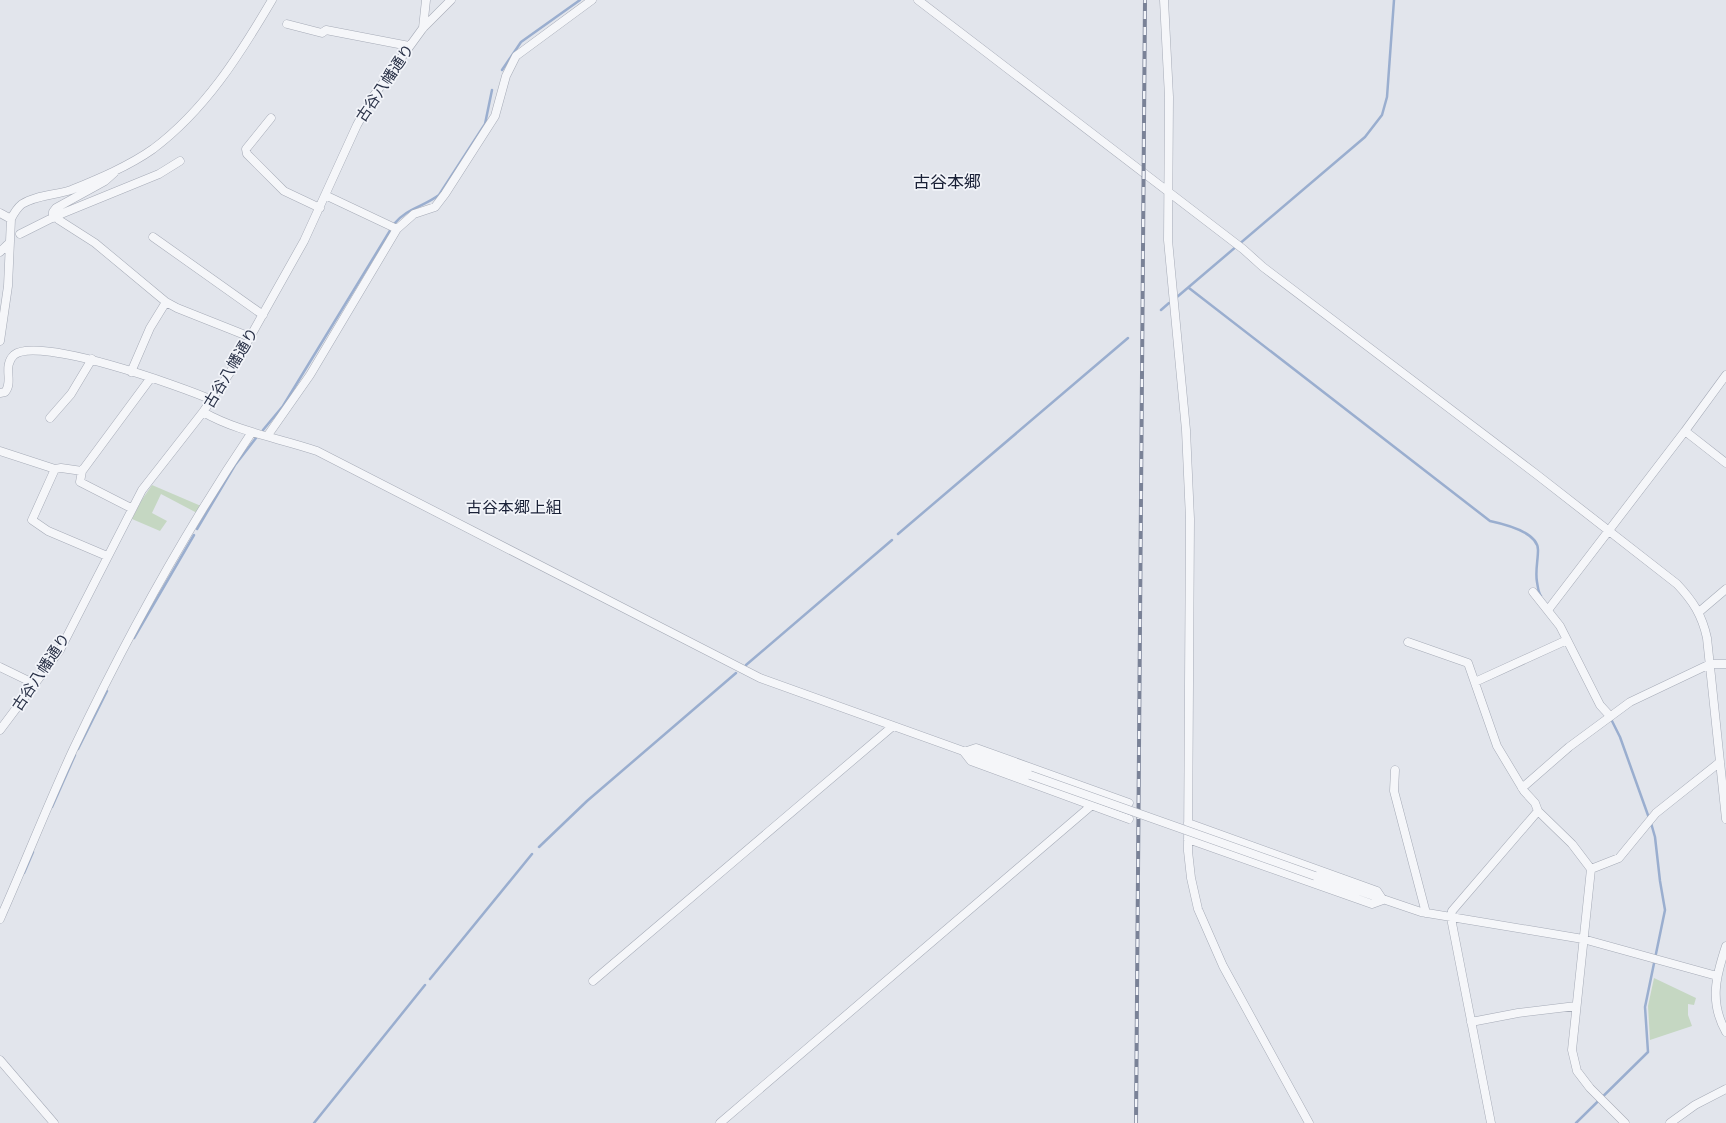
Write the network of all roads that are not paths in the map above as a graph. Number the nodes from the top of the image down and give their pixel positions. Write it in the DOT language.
graph roads {
  1 [pos="272,0"];
  2 [pos="426,0"];
  3 [pos="451,0"];
  4 [pos="592,0"];
  5 [pos="918,0"];
  6 [pos="1164,0"];
  7 [pos="287,24"];
  8 [pos="423,28"];
  9 [pos="409,46"];
  10 [pos="271,118"];
  11 [pos="180,162"];
  12 [pos="118,168"];
  13 [pos="1168,191"];
  14 [pos="325,195"];
  15 [pos="320,208"];
  16 [pos="0,213"];
  17 [pos="54,217"];
  18 [pos="11,218"];
  19 [pos="397,229"];
  20 [pos="20,234"];
  21 [pos="153,237"];
  22 [pos="7,245"];
  23 [pos="0,252"];
  24 [pos="0,294"];
  25 [pos="166,302"];
  26 [pos="2,306"];
  27 [pos="262,315"];
  28 [pos="250,337"];
  29 [pos="0,341"];
  30 [pos="92,359"];
  31 [pos="131,372"];
  32 [pos="1726,375"];
  33 [pos="150,379"];
  34 [pos="0,393"];
  35 [pos="212,400"];
  36 [pos="203,412"];
  37 [pos="50,418"];
  38 [pos="1685,431"];
  39 [pos="252,432"];
  40 [pos="268,435"];
  41 [pos="0,451"];
  42 [pos="1726,463"];
  43 [pos="54,469"];
  44 [pos="82,471"];
  45 [pos="131,508"];
  46 [pos="1609,532"];
  47 [pos="107,556"];
  48 [pos="1726,589"];
  49 [pos="1533,592"];
  50 [pos="1548,610"];
  51 [pos="1699,612"];
  52 [pos="1567,640"];
  53 [pos="1408,642"];
  54 [pos="1710,664"];
  55 [pos="1726,664"];
  56 [pos="0,667"];
  57 [pos="1475,682"];
  58 [pos="35,684"];
  59 [pos="1610,716"];
  60 [pos="893,726"];
  61 [pos="0,730"];
  62 [pos="964,752"];
  63 [pos="1720,762"];
  64 [pos="1395,770"];
  65 [pos="1522,788"];
  66 [pos="1129,803"];
  67 [pos="1092,805"];
  68 [pos="1538,811"];
  69 [pos="1130,819"];
  70 [pos="1726,819"];
  71 [pos="1188,823"];
  72 [pos="1188,839"];
  73 [pos="1591,868"];
  74 [pos="1383,900"];
  75 [pos="1426,913"];
  76 [pos="1450,918"];
  77 [pos="0,919"];
  78 [pos="1583,939"];
  79 [pos="1726,946"];
  80 [pos="1717,976"];
  81 [pos="593,981"];
  82 [pos="1576,1006"];
  83 [pos="1471,1022"];
  84 [pos="1726,1032"];
  85 [pos="0,1060"];
  86 [pos="1726,1089"];
  87 [pos="54,1123"];
  88 [pos="720,1123"];
  89 [pos="1309,1123"];
  90 [pos="1491,1123"];
  91 [pos="1625,1123"];
  92 [pos="1670,1123"];
  1 -- 12 [label="street"];
  2 -- 8 [label="street"];
  3 -- 8 [label="street, 古谷八幡通り"];
  4 -- 19 [label="street"];
  5 -- 13 [label="street"];
  6 -- 13 [label="street"];
  7 -- 9 [label="street"];
  8 -- 9 [label="street, 古谷八幡通り"];
  9 -- 14 [label="street, 古谷八幡通り"];
  10 -- 15 [label="street"];
  11 -- 17 [label="street"];
  12 -- 17 [label="street"];
  12 -- 18 [label="street"];
  13 -- 46 [label="street"];
  13 -- 71 [label="street"];
  14 -- 15 [label="street, 古谷八幡通り"];
  14 -- 19 [label="street"];
  15 -- 27 [label="street, 古谷八幡通り"];
  16 -- 18 [label="street"];
  17 -- 20 [label="street"];
  17 -- 25 [label="street"];
  18 -- 26 [label="street"];
  19 -- 40 [label="street"];
  21 -- 27 [label="street"];
  22 -- 23 [label="street"];
  24 -- 26 [label="street"];
  25 -- 28 [label="street"];
  25 -- 31 [label="street"];
  26 -- 29 [label="street"];
  27 -- 28 [label="street, 古谷八幡通り"];
  28 -- 35 [label="street, 古谷八幡通り"];
  30 -- 31 [label="street"];
  30 -- 34 [label="street"];
  30 -- 37 [label="street"];
  31 -- 33 [label="street"];
  32 -- 38 [label="street"];
  33 -- 35 [label="street"];
  33 -- 44 [label="street"];
  35 -- 36 [label="street, 古谷八幡通り"];
  36 -- 39 [label="street"];
  36 -- 45 [label="street, 古谷八幡通り"];
  38 -- 42 [label="street"];
  38 -- 46 [label="street"];
  39 -- 40 [label="street"];
  39 -- 77 [label="street"];
  40 -- 60 [label="street"];
  41 -- 43 [label="street"];
  43 -- 44 [label="street"];
  43 -- 47 [label="street"];
  44 -- 45 [label="street"];
  45 -- 47 [label="street, 古谷八幡通り"];
  46 -- 50 [label="street"];
  46 -- 51 [label="street"];
  47 -- 58 [label="street, 古谷八幡通り"];
  48 -- 51 [label="street"];
  49 -- 50 [label="street"];
  50 -- 52 [label="street"];
  51 -- 54 [label="street"];
  52 -- 57 [label="street"];
  52 -- 59 [label="street"];
  53 -- 57 [label="street"];
  54 -- 55 [label="street"];
  54 -- 59 [label="street"];
  54 -- 63 [label="street"];
  56 -- 58 [label="street"];
  57 -- 65 [label="street"];
  58 -- 61 [label="street, 古谷八幡通り"];
  59 -- 65 [label="street"];
  60 -- 62 [label="street"];
  60 -- 81 [label="street"];
  62 -- 66 [label="street"];
  62 -- 67 [label="street"];
  62 -- 74 [label="street, bridge"];
  63 -- 70 [label="street"];
  63 -- 73 [label="street"];
  64 -- 75 [label="street"];
  65 -- 68 [label="street"];
  67 -- 69 [label="street"];
  67 -- 88 [label="street"];
  68 -- 73 [label="street"];
  68 -- 76 [label="street"];
  71 -- 72 [label="street"];
  71 -- 74 [label="street"];
  72 -- 74 [label="street"];
  72 -- 89 [label="street"];
  73 -- 78 [label="street"];
  74 -- 75 [label="street"];
  75 -- 76 [label="street"];
  76 -- 78 [label="street"];
  76 -- 83 [label="street"];
  78 -- 80 [label="street"];
  78 -- 82 [label="street"];
  79 -- 80 [label="street"];
  80 -- 84 [label="street"];
  82 -- 83 [label="street"];
  82 -- 91 [label="street"];
  83 -- 90 [label="street"];
  85 -- 87 [label="street"];
  86 -- 92 [label="street"];
}
